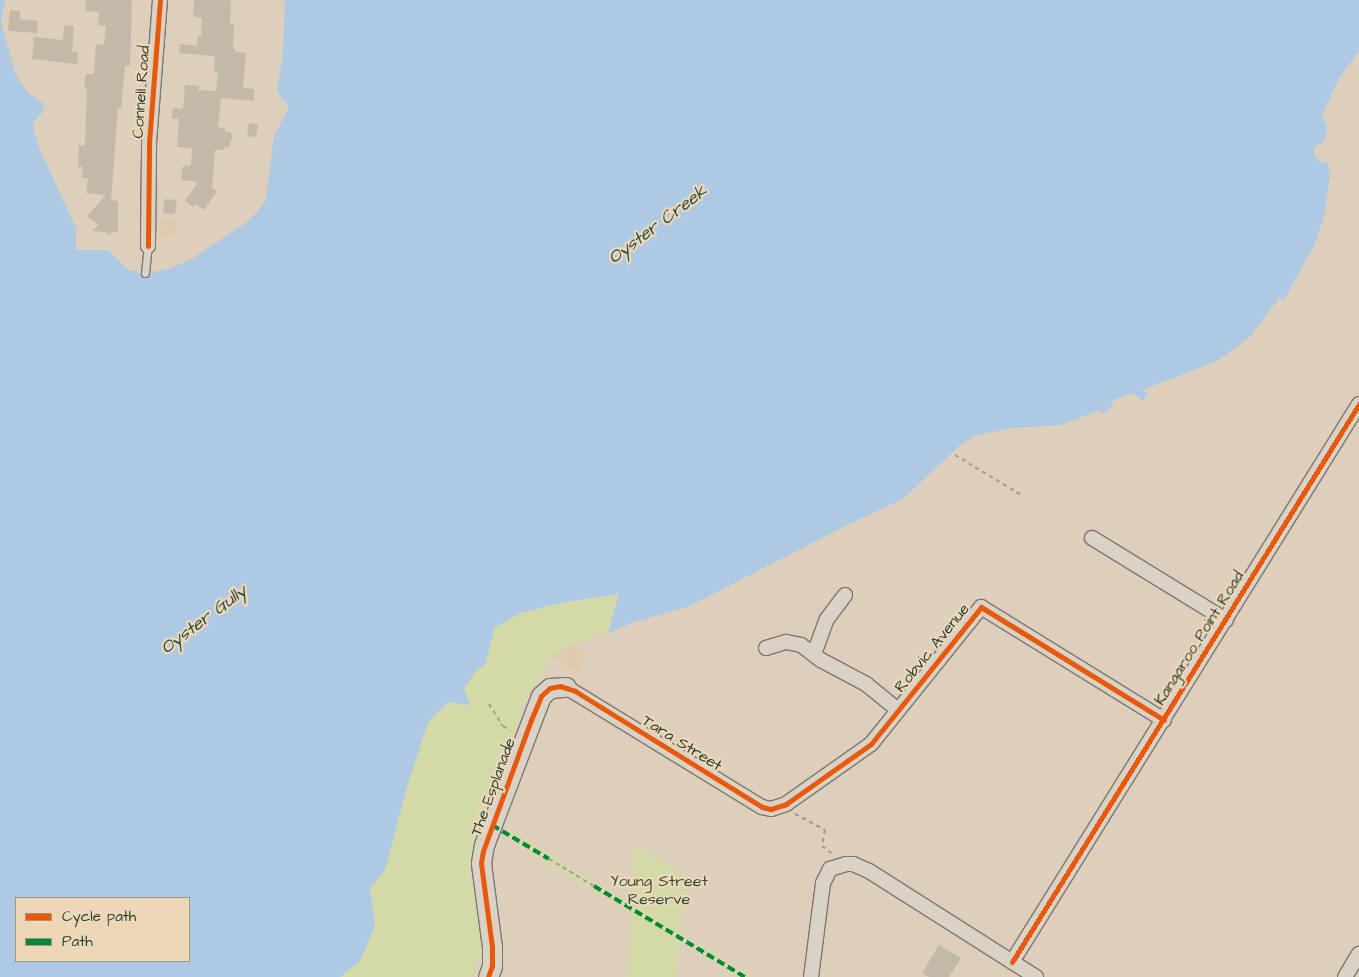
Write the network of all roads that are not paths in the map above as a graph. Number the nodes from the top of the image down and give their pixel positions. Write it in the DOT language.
graph roads {
  1 [pos="160,0"];
  2 [pos="148,246"];
  3 [pos="145,273"];
  4 [pos="1359,404"];
  5 [pos="1092,538"];
  6 [pos="845,595"];
  7 [pos="1226,620"];
  8 [pos="766,648"];
  9 [pos="814,654"];
  10 [pos="566,687"];
  11 [pos="898,710"];
  12 [pos="1164,720"];
  13 [pos="786,804"];
  14 [pos="1359,954"];
  15 [pos="1012,962"];
  16 [pos="488,977"];
  17 [pos="810,977"];
  18 [pos="1036,977"];
  19 [pos="1345,977"];
  1 -- 2 [label="street, Connell Road"];
  2 -- 3 [label="lane, Connell Road"];
  4 -- 7 [label="street, Kangaroo Point Road"];
  5 -- 7 [label="street"];
  6 -- 9 [label="street"];
  7 -- 12 [label="street, Kangaroo Point Road"];
  8 -- 9 [label="street"];
  9 -- 11 [label="street"];
  10 -- 13 [label="street, Tara Street"];
  10 -- 16 [label="street, The Esplanade"];
  11 -- 12 [label="street, Robvic Avenue"];
  11 -- 13 [label="street, Robvic Avenue"];
  12 -- 15 [label="street, Kangaroo Point Road"];
  14 -- 19 [label="street"];
  15 -- 17 [label="street"];
  15 -- 18 [label="street"];
}
